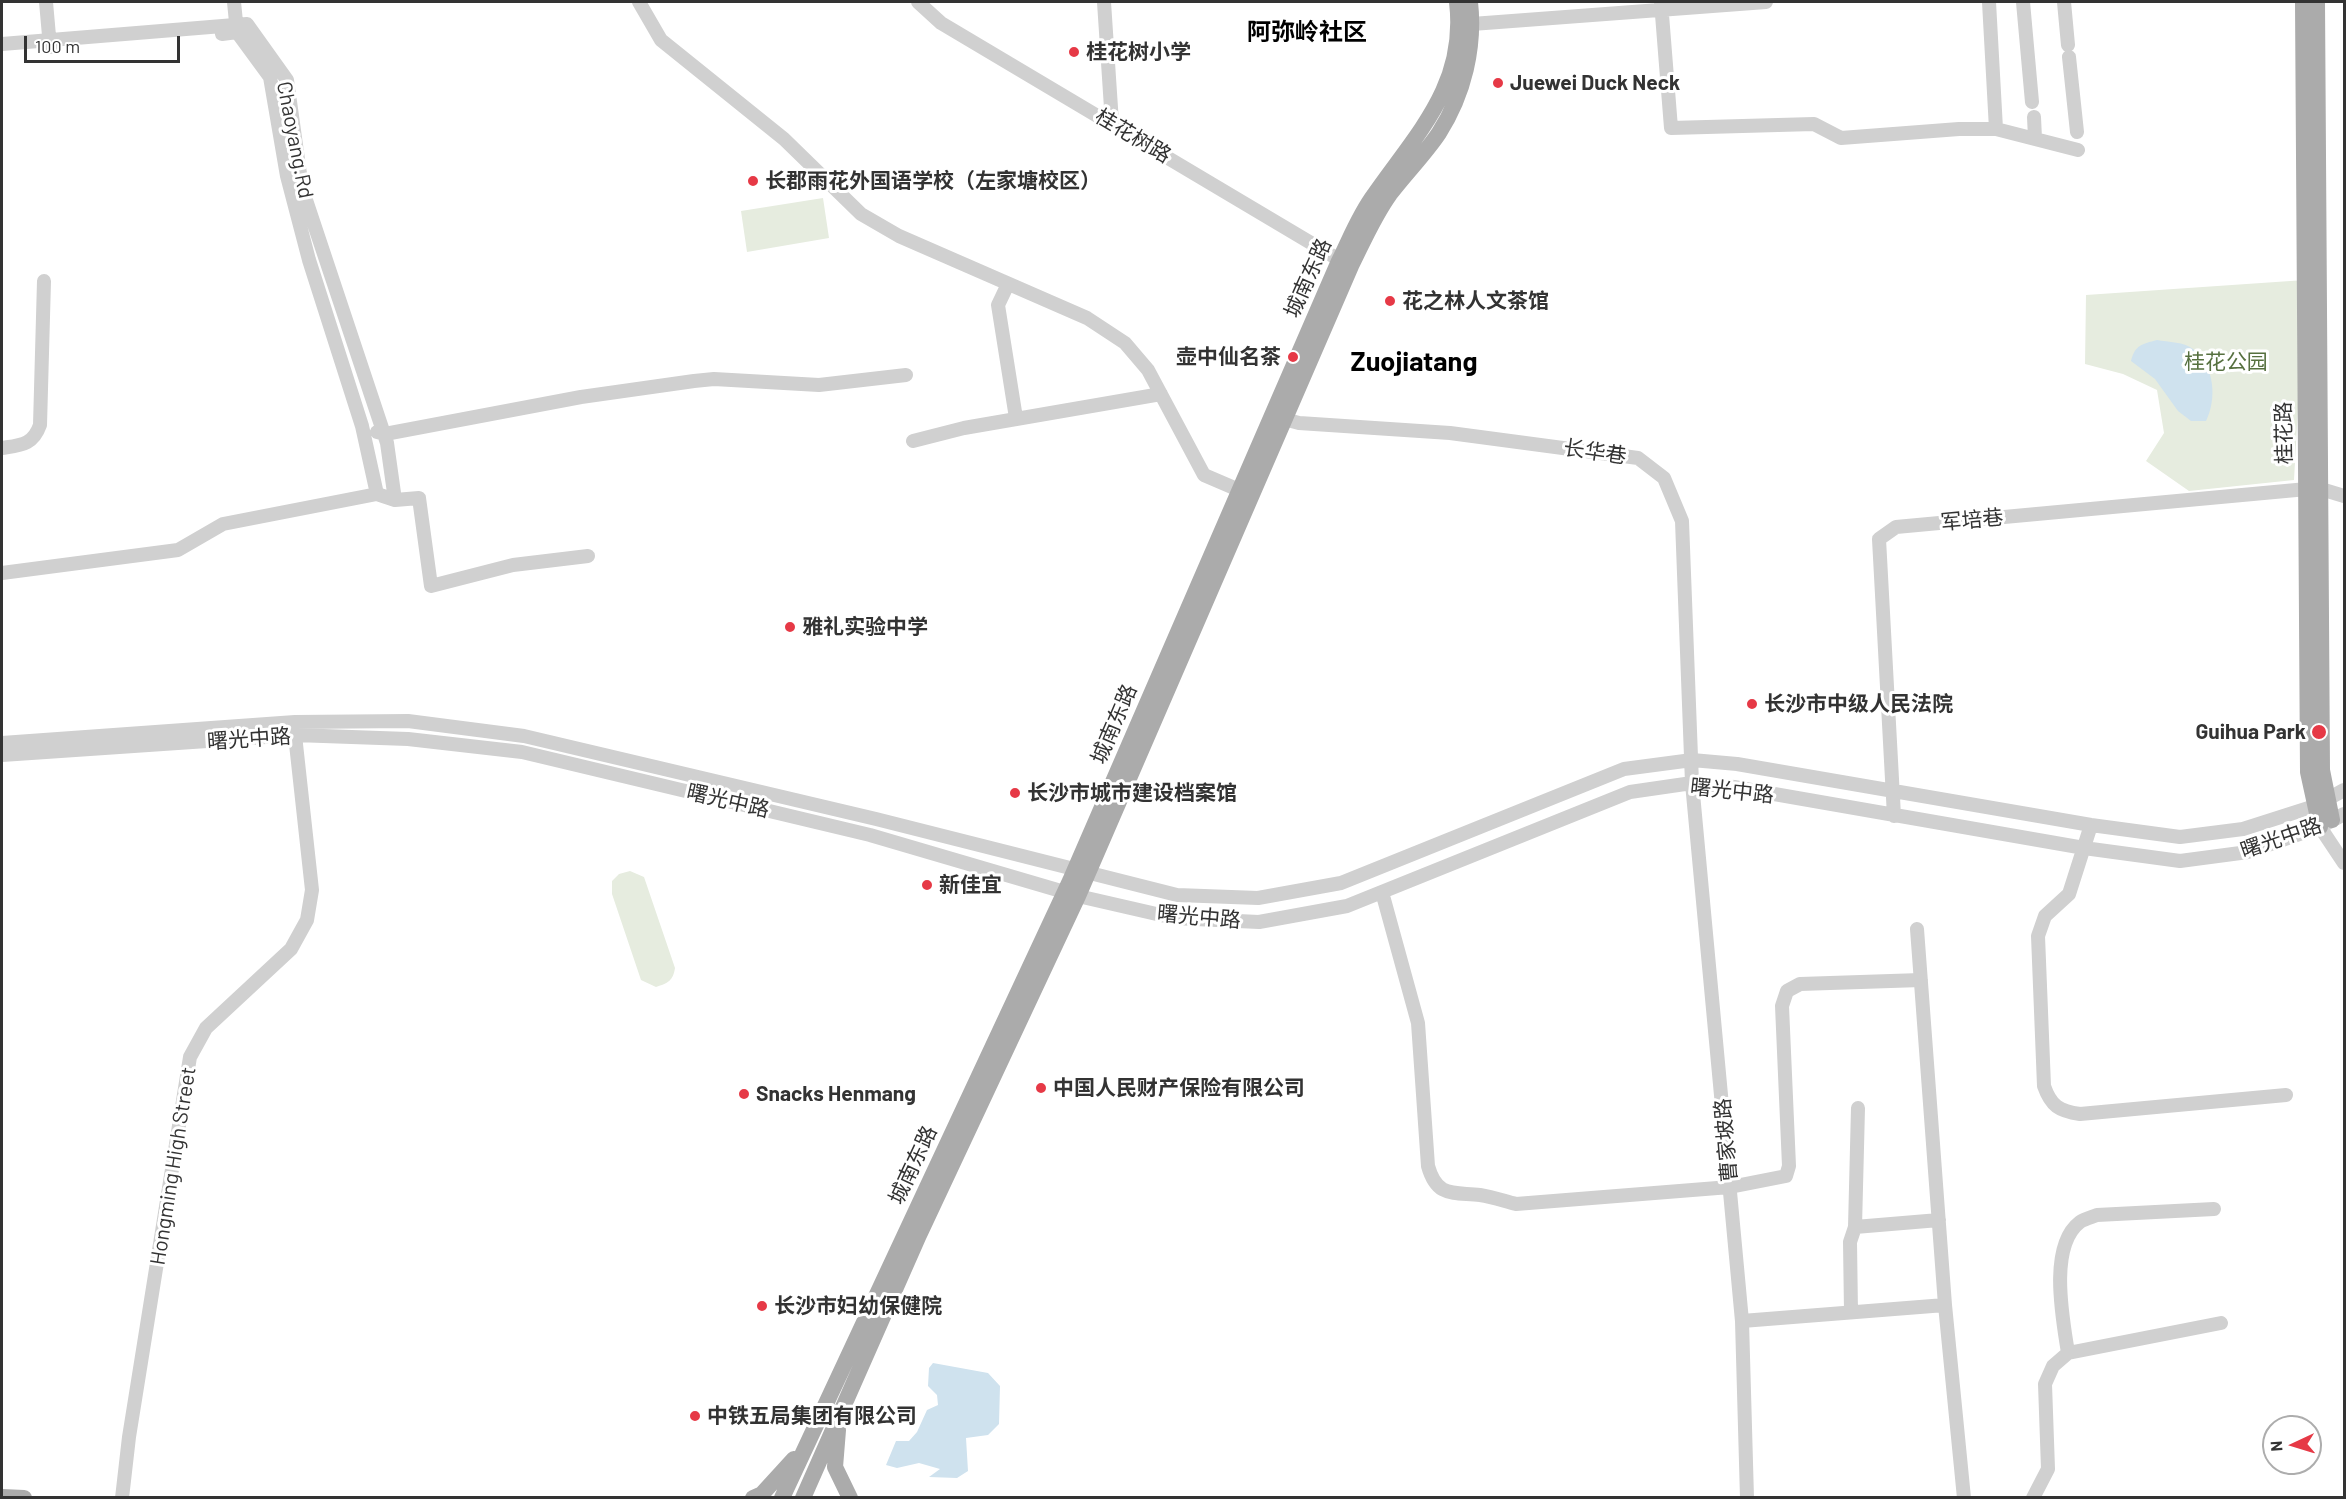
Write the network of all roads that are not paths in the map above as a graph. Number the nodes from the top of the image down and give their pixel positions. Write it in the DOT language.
graph roads {
  1 [pos="46,2"];
  2 [pos="234,2"];
  3 [pos="639,2"];
  4 [pos="918,2"];
  5 [pos="1104,2"];
  6 [pos="1457,2"];
  7 [pos="1470,2"];
  8 [pos="1766,2"];
  9 [pos="1989,2"];
  10 [pos="2023,2"];
  11 [pos="2064,2"];
  12 [pos="2303,2"];
  13 [pos="2317,2"];
  14 [pos="1661,6"];
  15 [pos="1472,24"];
  16 [pos="237,29"];
  17 [pos="50,44"];
  18 [pos="2,45"];
  19 [pos="2,52"];
  20 [pos="2032,102"];
  21 [pos="2034,117"];
  22 [pos="1112,123"];
  23 [pos="1996,129"];
  24 [pos="2077,132"];
  25 [pos="2035,138"];
  26 [pos="2078,150"];
  27 [pos="1345,263"];
  28 [pos="44,281"];
  29 [pos="1008,284"];
  30 [pos="906,375"];
  31 [pos="1161,394"];
  32 [pos="1016,418"];
  33 [pos="1284,419"];
  34 [pos="362,426"];
  35 [pos="385,434"];
  36 [pos="913,441"];
  37 [pos="2,448"];
  38 [pos="2314,489"];
  39 [pos="1239,490"];
  40 [pos="376,494"];
  41 [pos="2344,496"];
  42 [pos="395,500"];
  43 [pos="588,556"];
  44 [pos="2,573"];
  45 [pos="295,735"];
  46 [pos="2,743"];
  47 [pos="2,755"];
  48 [pos="1692,760"];
  49 [pos="1692,783"];
  50 [pos="2344,790"];
  51 [pos="1893,792"];
  52 [pos="2321,802"];
  53 [pos="1894,816"];
  54 [pos="2332,820"];
  55 [pos="2091,825"];
  56 [pos="2084,848"];
  57 [pos="2344,863"];
  58 [pos="1081,872"];
  59 [pos="1382,892"];
  60 [pos="1072,894"];
  61 [pos="1917,929"];
  62 [pos="1921,980"];
  63 [pos="2286,1095"];
  64 [pos="1858,1108"];
  65 [pos="1730,1187"];
  66 [pos="2214,1209"];
  67 [pos="1939,1220"];
  68 [pos="1855,1227"];
  69 [pos="1945,1305"];
  70 [pos="1851,1312"];
  71 [pos="1742,1320"];
  72 [pos="2221,1323"];
  73 [pos="2067,1353"];
  74 [pos="839,1416"];
  75 [pos="805,1448"];
  76 [pos="2,1497"];
  77 [pos="24,1497"];
  78 [pos="122,1497"];
  79 [pos="753,1497"];
  80 [pos="782,1497"];
  81 [pos="803,1497"];
  82 [pos="850,1497"];
  83 [pos="1747,1497"];
  84 [pos="1964,1497"];
  85 [pos="2032,1497"];
  1 -- 17 [label="street"];
  2 -- 16 [label="street"];
  3 -- 29 [label="street"];
  4 -- 22 [label="street, 桂花树路"];
  5 -- 22 [label="street"];
  6 -- 27 [label="main road, 城南东路"];
  7 -- 15 [label="main road, 城南东路"];
  8 -- 14 [label="street"];
  9 -- 23 [label="street"];
  10 -- 20 [label="street"];
  11 -- 24 [label="street"];
  12 -- 38 [label="main road, 桂花路"];
  13 -- 38 [label="main road, 桂花路"];
  14 -- 15 [label="street"];
  14 -- 23 [label="street"];
  15 -- 27 [label="main road, 城南东路"];
  16 -- 17 [label="street"];
  16 -- 34 [label="street, Chaoyang.Rd"];
  16 -- 35 [label="street, Chaoyang.Rd"];
  17 -- 18 [label="street"];
  17 -- 19 [label="street"];
  21 -- 25 [label="street"];
  22 -- 27 [label="street, 桂花树路"];
  23 -- 25 [label="street"];
  25 -- 26 [label="street"];
  27 -- 33 [label="main road, 城南东路"];
  27 -- 39 [label="main road, 城南东路"];
  28 -- 37 [label="street"];
  29 -- 31 [label="street"];
  29 -- 32 [label="street"];
  30 -- 35 [label="street"];
  31 -- 32 [label="street"];
  31 -- 39 [label="street"];
  32 -- 36 [label="street"];
  33 -- 48 [label="street, 长华巷"];
  33 -- 58 [label="main road, 城南东路"];
  34 -- 35 [label="street"];
  34 -- 40 [label="street, Chaoyang.Rd"];
  35 -- 42 [label="street, Chaoyang.Rd"];
  38 -- 41 [label="street, 军培巷"];
  38 -- 51 [label="street, 军培巷"];
  38 -- 52 [label="main road, 桂花路"];
  39 -- 58 [label="main road, 城南东路"];
  40 -- 42 [label="street"];
  40 -- 44 [label="street"];
  42 -- 43 [label="street"];
  45 -- 47 [label="street, 曙光中路"];
  45 -- 60 [label="street, 曙光中路"];
  45 -- 78 [label="street, Hongming High Street"];
  46 -- 58 [label="street, 曙光中路"];
  48 -- 49 [label="street, 长华巷"];
  48 -- 51 [label="street, 曙光中路"];
  48 -- 58 [label="street, 曙光中路"];
  49 -- 53 [label="street, 曙光中路"];
  49 -- 59 [label="street, 曙光中路"];
  49 -- 65 [label="street, 曹家坡路"];
  50 -- 52 [label="street, 曙光中路"];
  51 -- 53 [label="street, 军培巷"];
  51 -- 55 [label="street, 曙光中路"];
  52 -- 54 [label="main road, 桂花路"];
  52 -- 55 [label="street, 曙光中路"];
  53 -- 56 [label="street, 曙光中路"];
  54 -- 56 [label="street, 曙光中路"];
  54 -- 57 [label="street"];
  55 -- 56 [label="street"];
  56 -- 63 [label="street"];
  58 -- 60 [label="main road, 城南东路"];
  59 -- 60 [label="street, 曙光中路"];
  59 -- 65 [label="street"];
  60 -- 74 [label="main road, 城南东路"];
  60 -- 75 [label="main road, 城南东路"];
  61 -- 62 [label="street"];
  62 -- 65 [label="street"];
  62 -- 67 [label="street"];
  64 -- 68 [label="street"];
  65 -- 71 [label="street, 曹家坡路"];
  66 -- 73 [label="street"];
  67 -- 68 [label="street"];
  67 -- 69 [label="street"];
  68 -- 70 [label="street"];
  69 -- 70 [label="street"];
  69 -- 84 [label="street"];
  70 -- 71 [label="street"];
  71 -- 83 [label="street, 曹家坡路"];
  72 -- 73 [label="street"];
  73 -- 85 [label="street"];
  74 -- 81 [label="main road, 城南东路"];
  74 -- 82 [label="main road"];
  75 -- 79 [label="main road"];
  75 -- 80 [label="main road, 城南东路"];
  76 -- 77 [label="main road"];
}
